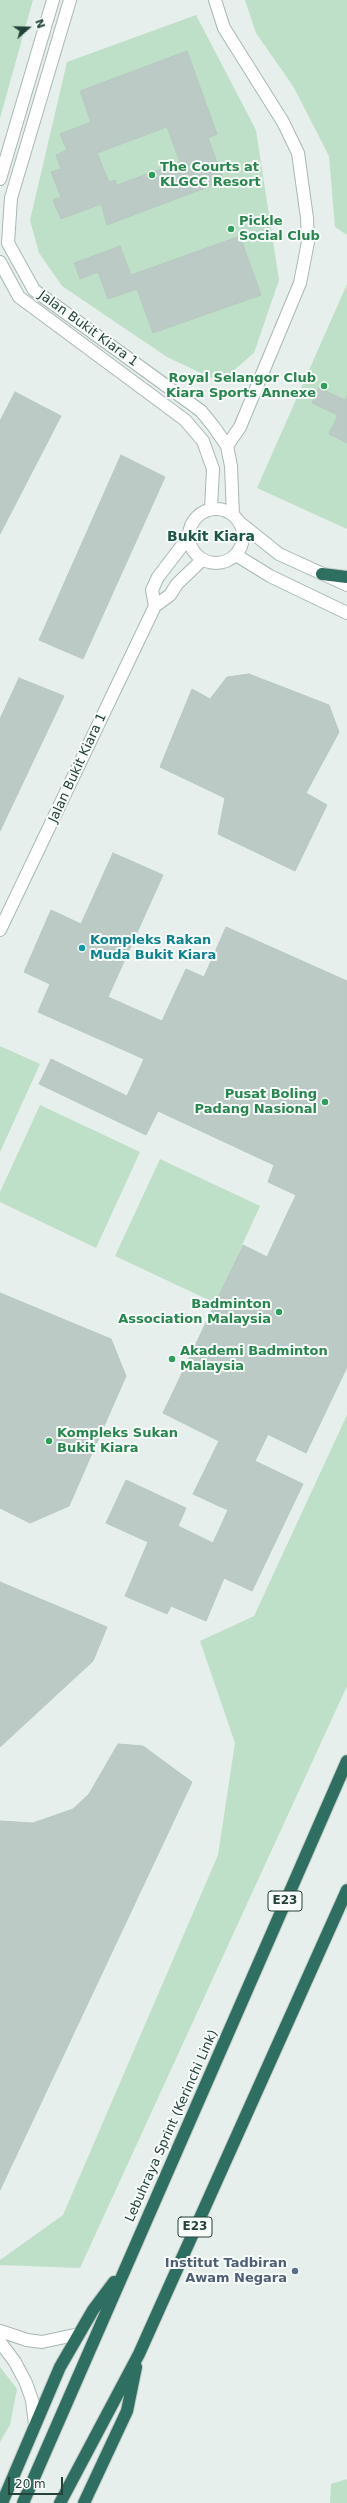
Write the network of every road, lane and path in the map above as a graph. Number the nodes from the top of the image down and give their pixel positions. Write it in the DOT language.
graph roads {
  1 [pos="54,0"];
  2 [pos="70,0"];
  3 [pos="215,0"];
  4 [pos="0,179"];
  5 [pos="0,262"];
  6 [pos="226,446"];
  7 [pos="211,509"];
  8 [pos="236,519"];
  9 [pos="188,538"];
  10 [pos="236,555"];
  11 [pos="202,560"];
  12 [pos="322,574"];
  13 [pos="347,577"];
  14 [pos="347,586"];
  15 [pos="155,606"];
  16 [pos="347,613"];
  17 [pos="0,930"];
  18 [pos="347,1761"];
  19 [pos="347,1890"];
  20 [pos="126,2265"];
  21 [pos="0,2331"];
  22 [pos="79,2334"];
  23 [pos="0,2342"];
  24 [pos="138,2354"];
  25 [pos="35,2426"];
  26 [pos="2,2503"];
  27 [pos="23,2503"];
  28 [pos="60,2503"];
  29 [pos="84,2503"];
  1 -- 4 [label="street"];
  2 -- 6 [label="street, Jalan Bukit Kiara 1"];
  3 -- 6 [label="street"];
  5 -- 7 [label="street, Jalan Bukit Kiara 1"];
  6 -- 8 [label="street, Jalan Bukit Kiara 1"];
  7 -- 8 [label="street"];
  7 -- 9 [label="street"];
  8 -- 10 [label="street"];
  8 -- 12 [label="street"];
  9 -- 11 [label="street"];
  9 -- 15 [label="street, Jalan Bukit Kiara 1"];
  10 -- 11 [label="street"];
  10 -- 16 [label="street"];
  11 -- 15 [label="street, Jalan Bukit Kiara 1"];
  12 -- 13 [label="highway"];
  12 -- 14 [label="street"];
  15 -- 17 [label="street, Jalan Bukit Kiara 1"];
  18 -- 20 [label="highway, Lebuhraya Sprint (Kerinchi Link) / E23"];
  19 -- 24 [label="highway, E23"];
  20 -- 22 [label="highway"];
  20 -- 27 [label="highway, Lebuhraya Sprint (Kerinchi Link) / E23"];
  21 -- 22 [label="street"];
  22 -- 25 [label="highway"];
  23 -- 25 [label="street"];
  24 -- 28 [label="highway, E23"];
  24 -- 29 [label="highway"];
  25 -- 26 [label="highway"];
}
